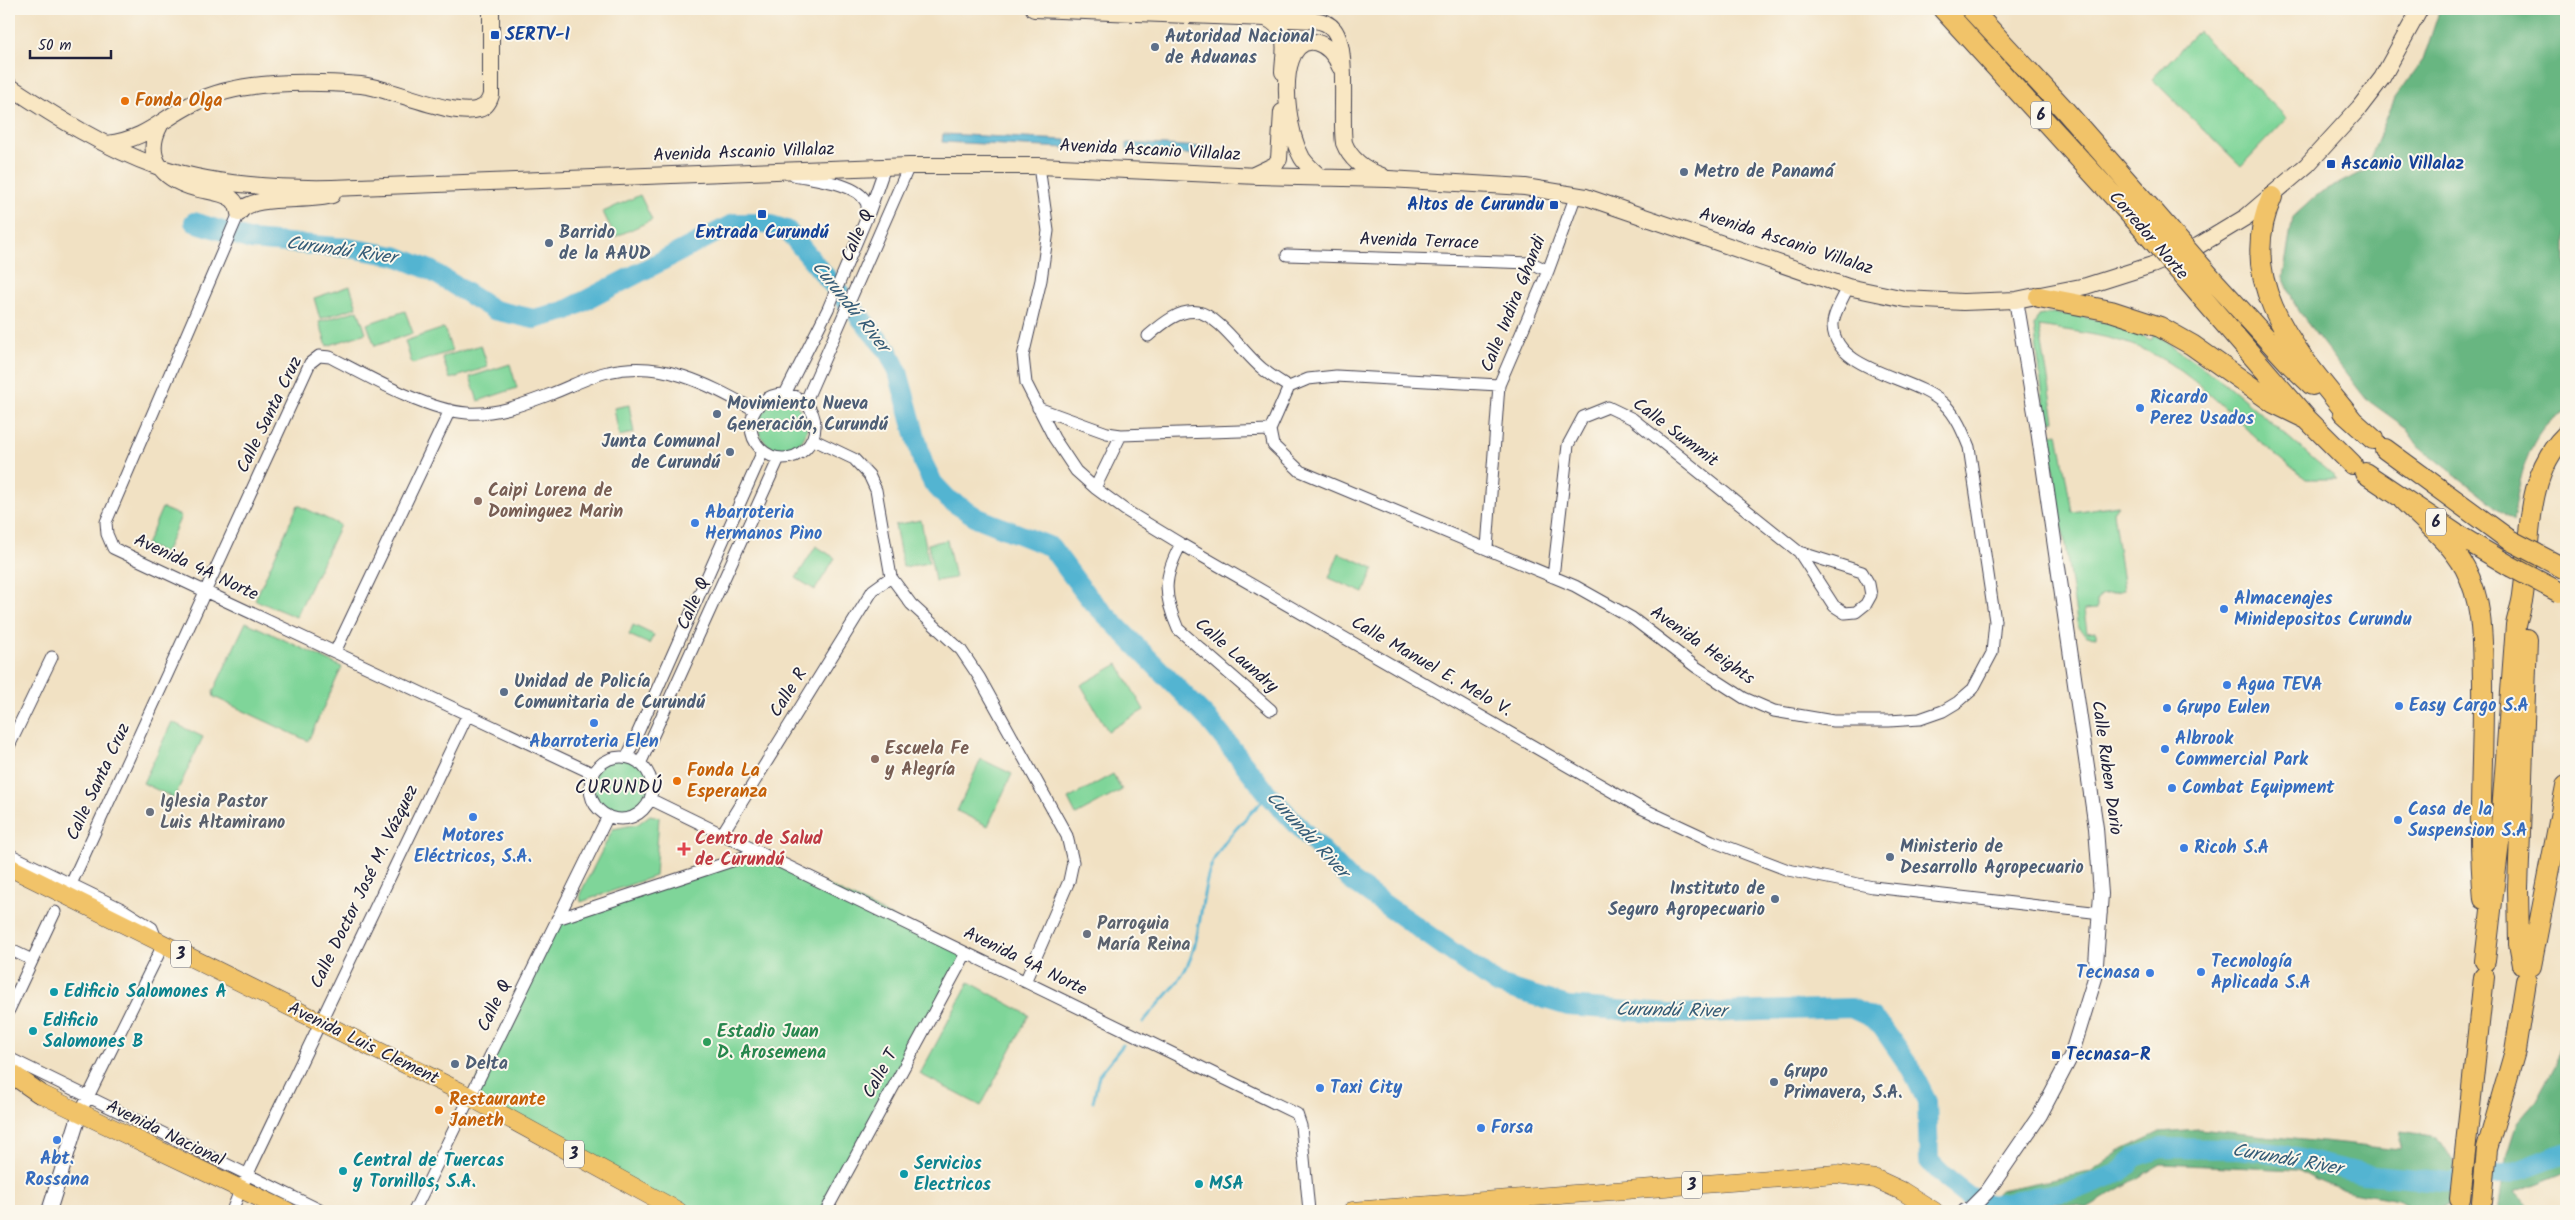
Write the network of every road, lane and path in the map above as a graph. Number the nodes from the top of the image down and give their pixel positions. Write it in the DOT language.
graph roads {
  1 [pos="490,9"];
  2 [pos="1034,9"];
  3 [pos="1943,9"];
  4 [pos="1971,9"];
  5 [pos="2420,9"];
  6 [pos="1266,18"];
  7 [pos="1342,72"];
  8 [pos="9,86"];
  9 [pos="160,125"];
  10 [pos="108,144"];
  11 [pos="909,166"];
  12 [pos="1039,166"];
  13 [pos="885,167"];
  14 [pos="161,168"];
  15 [pos="783,172"];
  16 [pos="1252,176"];
  17 [pos="1321,178"];
  18 [pos="1389,179"];
  19 [pos="357,187"];
  20 [pos="1576,195"];
  21 [pos="2272,197"];
  22 [pos="238,216"];
  23 [pos="867,217"];
  24 [pos="2145,217"];
  25 [pos="1287,255"];
  26 [pos="1548,271"];
  27 [pos="1848,287"];
  28 [pos="2206,287"];
  29 [pos="2039,296"];
  30 [pos="2016,300"];
  31 [pos="1148,336"];
  32 [pos="1499,385"];
  33 [pos="1289,387"];
  34 [pos="785,394"];
  35 [pos="805,403"];
  36 [pos="1038,408"];
  37 [pos="450,410"];
  38 [pos="756,410"];
  39 [pos="2307,420"];
  40 [pos="2354,420"];
  41 [pos="1270,430"];
  42 [pos="2566,434"];
  43 [pos="1121,435"];
  44 [pos="812,439"];
  45 [pos="763,451"];
  46 [pos="779,458"];
  47 [pos="1095,488"];
  48 [pos="2403,500"];
  49 [pos="1181,544"];
  50 [pos="1488,548"];
  51 [pos="1799,552"];
  52 [pos="2566,569"];
  53 [pos="890,577"];
  54 [pos="1553,577"];
  55 [pos="205,592"];
  56 [pos="2563,594"];
  57 [pos="2523,597"];
  58 [pos="335,652"];
  59 [pos="52,657"];
  60 [pos="1271,710"];
  61 [pos="468,714"];
  62 [pos="9,746"];
  63 [pos="627,758"];
  64 [pos="640,764"];
  65 [pos="594,774"];
  66 [pos="2566,786"];
  67 [pos="650,799"];
  68 [pos="608,816"];
  69 [pos="722,834"];
  70 [pos="759,852"];
  71 [pos="9,854"];
  72 [pos="9,867"];
  73 [pos="71,884"];
  74 [pos="55,912"];
  75 [pos="2101,913"];
  76 [pos="557,919"];
  77 [pos="2488,938"];
  78 [pos="161,944"];
  79 [pos="9,949"];
  80 [pos="966,953"];
  81 [pos="32,960"];
  82 [pos="2526,971"];
  83 [pos="1025,982"];
  84 [pos="9,1010"];
  85 [pos="319,1023"];
  86 [pos="9,1058"];
  87 [pos="9,1072"];
  88 [pos="9,1086"];
  89 [pos="39,1093"];
  90 [pos="87,1096"];
  91 [pos="469,1097"];
  92 [pos="80,1113"];
  93 [pos="244,1181"];
  94 [pos="2471,1205"];
  95 [pos="1936,1210"];
  96 [pos="1969,1210"];
  97 [pos="49,1211"];
  98 [pos="232,1211"];
  99 [pos="288,1211"];
  100 [pos="322,1211"];
  101 [pos="414,1211"];
  102 [pos="678,1211"];
  103 [pos="826,1211"];
  104 [pos="1308,1211"];
  105 [pos="1352,1211"];
  1 -- 9 [label="main road"];
  2 -- 6 [label="main road, Avenida Ascanio Villalaz"];
  3 -- 24 [label="highway, Corredor Norte / 6"];
  4 -- 24 [label="highway, Corredor Norte / 6"];
  5 -- 21 [label="main road, Avenida Ascanio Villalaz"];
  6 -- 7 [label="main road, Avenida Ascanio Villalaz"];
  6 -- 16 [label="main road"];
  7 -- 17 [label="main road"];
  7 -- 18 [label="main road, Avenida Ascanio Villalaz"];
  8 -- 10 [label="main road, Avenida Ascanio Villalaz"];
  9 -- 10 [label="main road"];
  9 -- 14 [label="main road"];
  10 -- 14 [label="main road, Avenida Ascanio Villalaz"];
  11 -- 12 [label="main road, Avenida Ascanio Villalaz"];
  11 -- 13 [label="main road, Avenida Ascanio Villalaz"];
  11 -- 35 [label="street, Calle Q"];
  12 -- 16 [label="main road, Avenida Ascanio Villalaz"];
  12 -- 36 [label="street, Calle Manuel E. Melo V."];
  13 -- 15 [label="main road, Avenida Ascanio Villalaz"];
  13 -- 23 [label="street"];
  14 -- 19 [label="main road, Avenida Ascanio Villalaz"];
  14 -- 22 [label="main road"];
  15 -- 19 [label="main road, Avenida Ascanio Villalaz"];
  15 -- 23 [label="street, Calle Q"];
  16 -- 17 [label="main road, Avenida Ascanio Villalaz"];
  17 -- 18 [label="main road, Avenida Ascanio Villalaz"];
  18 -- 20 [label="main road, Avenida Ascanio Villalaz"];
  19 -- 22 [label="main road"];
  20 -- 26 [label="street, Calle Indira Ghandi"];
  20 -- 27 [label="main road, Avenida Ascanio Villalaz"];
  21 -- 29 [label="main road, Avenida Ascanio Villalaz"];
  21 -- 40 [label="highway"];
  22 -- 55 [label="street, Avenida 4A Norte"];
  23 -- 34 [label="street, Calle Q"];
  24 -- 28 [label="highway, Corredor Norte / 6, bridge"];
  25 -- 26 [label="street, Avenida Terrace"];
  26 -- 32 [label="street, Calle Indira Ghandi"];
  27 -- 30 [label="main road, Avenida Ascanio Villalaz"];
  27 -- 54 [label="street, Avenida Heights"];
  28 -- 39 [label="highway, Corredor Norte / 6"];
  28 -- 40 [label="highway, Corredor Norte / 6"];
  29 -- 30 [label="main road, Avenida Ascanio Villalaz"];
  29 -- 39 [label="highway"];
  30 -- 75 [label="street, Calle Ruben Dario"];
  31 -- 33 [label="street"];
  32 -- 33 [label="street"];
  32 -- 50 [label="street, Calle Indira Ghandi"];
  33 -- 41 [label="street"];
  34 -- 35 [label="street"];
  34 -- 38 [label="street"];
  35 -- 44 [label="street"];
  36 -- 43 [label="street"];
  36 -- 47 [label="street, Calle Manuel E. Melo V."];
  37 -- 38 [label="street, Calle Santa Cruz"];
  37 -- 55 [label="street, Calle Santa Cruz"];
  37 -- 58 [label="street"];
  38 -- 45 [label="street"];
  39 -- 48 [label="highway, Corredor Norte / 6"];
  40 -- 52 [label="highway, Corredor Norte / 6, bridge"];
  41 -- 43 [label="street"];
  41 -- 50 [label="street, Avenida Heights"];
  42 -- 57 [label="highway"];
  43 -- 47 [label="street"];
  44 -- 46 [label="street"];
  44 -- 53 [label="street"];
  45 -- 46 [label="street"];
  45 -- 63 [label="street, Calle Q"];
  46 -- 64 [label="street, Calle Q"];
  47 -- 49 [label="street, Calle Manuel E. Melo V."];
  48 -- 56 [label="highway, Corredor Norte / 6, bridge"];
  48 -- 77 [label="highway"];
  49 -- 60 [label="street, Calle Laundry"];
  49 -- 75 [label="street, Calle Manuel E. Melo V."];
  50 -- 54 [label="street, Avenida Heights"];
  51 -- 51 [label="street"];
  51 -- 54 [label="street, Calle Summit"];
  53 -- 69 [label="street, Calle R"];
  53 -- 83 [label="street"];
  55 -- 58 [label="street, Avenida 4A Norte"];
  55 -- 73 [label="street, Calle Santa Cruz"];
  57 -- 77 [label="highway"];
  57 -- 82 [label="highway"];
  58 -- 61 [label="street, Avenida 4A Norte"];
  59 -- 62 [label="street"];
  61 -- 65 [label="street, Avenida 4A Norte"];
  61 -- 85 [label="street, Calle Doctor José M. Vázquez"];
  63 -- 64 [label="street"];
  63 -- 65 [label="street"];
  64 -- 67 [label="street"];
  65 -- 68 [label="street"];
  66 -- 82 [label="highway"];
  67 -- 68 [label="street"];
  67 -- 69 [label="street, Avenida 4A Norte"];
  68 -- 76 [label="street, Calle Q"];
  69 -- 70 [label="street, Avenida 4A Norte"];
  70 -- 76 [label="street"];
  70 -- 80 [label="street, Avenida 4A Norte"];
  71 -- 73 [label="street"];
  72 -- 78 [label="main road, Avenida Luis Clement / 3"];
  73 -- 78 [label="street"];
  74 -- 81 [label="street"];
  75 -- 96 [label="street, Calle Ruben Dario"];
  76 -- 91 [label="street, Calle Q"];
  77 -- 94 [label="highway"];
  78 -- 85 [label="main road, Avenida Luis Clement / 3"];
  78 -- 90 [label="street"];
  79 -- 81 [label="street"];
  80 -- 83 [label="street, Avenida 4A Norte"];
  80 -- 103 [label="street, Calle T"];
  81 -- 84 [label="street"];
  82 -- 94 [label="highway"];
  83 -- 104 [label="street, Avenida 4A Norte"];
  85 -- 91 [label="main road, Avenida Luis Clement / 3"];
  85 -- 93 [label="street, Calle Doctor José M. Vázquez"];
  86 -- 90 [label="street, Avenida Nacional"];
  87 -- 89 [label="highway"];
  88 -- 89 [label="highway"];
  89 -- 92 [label="main road, Avenida Nacional"];
  90 -- 92 [label="street"];
  90 -- 93 [label="street, Avenida Nacional"];
  91 -- 101 [label="street, Calle Q"];
  91 -- 102 [label="main road, Avenida Luis Clement / 3"];
  92 -- 93 [label="main road, Avenida Nacional"];
  92 -- 97 [label="street"];
  93 -- 98 [label="street, Calle Doctor José M. Vázquez"];
  93 -- 99 [label="main road, Avenida Nacional"];
  93 -- 100 [label="street, Avenida Nacional"];
  95 -- 105 [label="main road, 3"];
}
